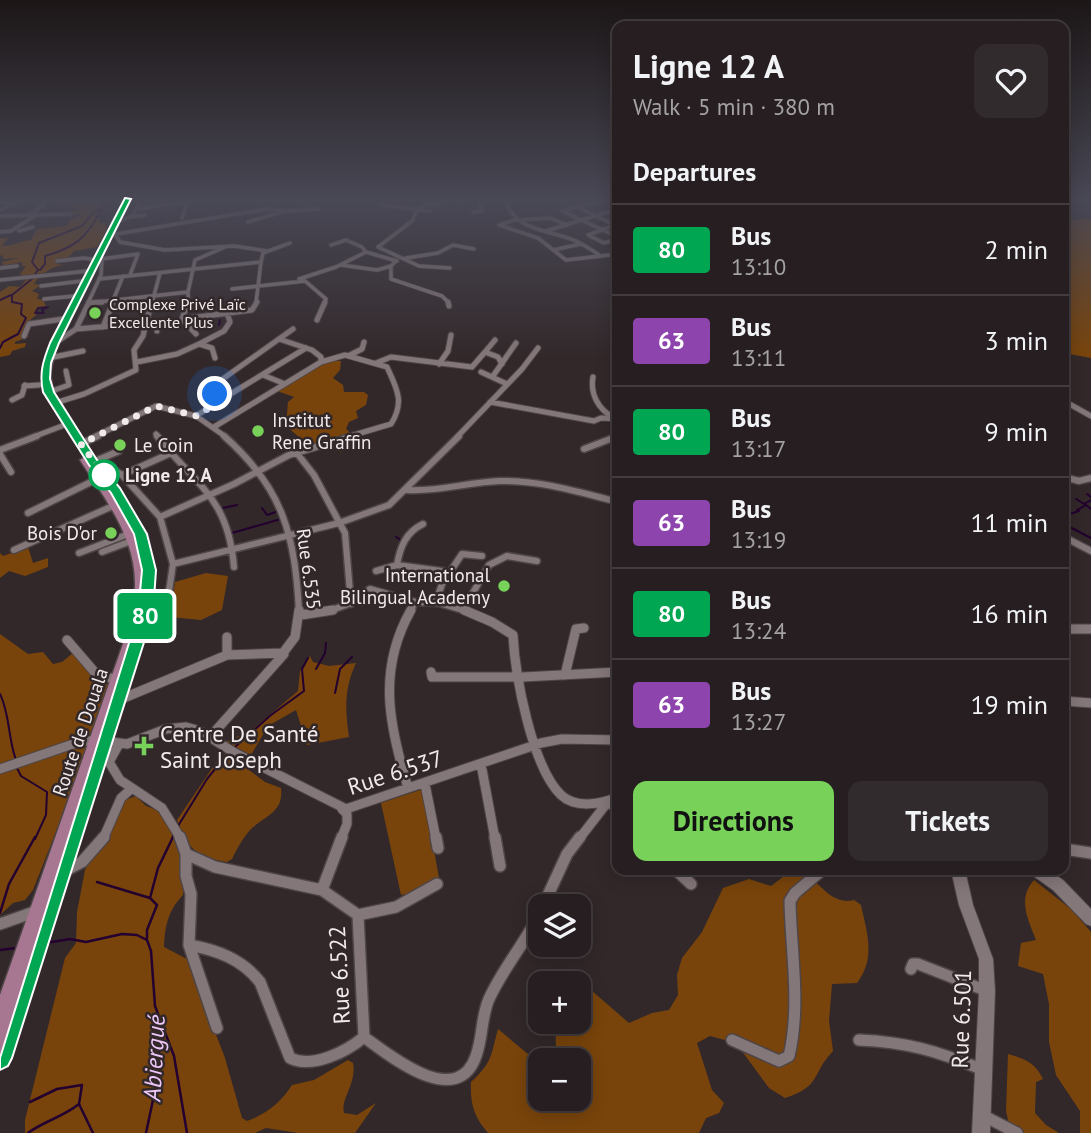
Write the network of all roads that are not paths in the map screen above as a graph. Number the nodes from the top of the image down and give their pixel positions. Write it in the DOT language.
graph roads {
  1 [pos="100,252"];
  2 [pos="101,252"];
  3 [pos="219,252"];
  4 [pos="266,252"];
  5 [pos="366,252"];
  6 [pos="389,252"];
  7 [pos="440,252"];
  8 [pos="556,252"];
  9 [pos="595,252"];
  10 [pos="612,254"];
  11 [pos="600,255"];
  12 [pos="406,258"];
  13 [pos="57,261"];
  14 [pos="396,261"];
  15 [pos="261,262"];
  16 [pos="341,265"];
  17 [pos="17,266"];
  18 [pos="93,266"];
  19 [pos="391,266"];
  20 [pos="450,268"];
  21 [pos="194,269"];
  22 [pos="1,270"];
  23 [pos="160,273"];
  24 [pos="130,275"];
  25 [pos="123,276"];
  26 [pos="99,279"];
  27 [pos="0,280"];
  28 [pos="294,282"];
  29 [pos="259,285"];
  30 [pos="41,286"];
  31 [pos="232,289"];
  32 [pos="188,292"];
  33 [pos="75,296"];
  34 [pos="153,296"];
  35 [pos="44,299"];
  36 [pos="114,300"];
  37 [pos="89,303"];
  38 [pos="449,306"];
  39 [pos="227,313"];
  40 [pos="63,318"];
  41 [pos="182,318"];
  42 [pos="317,320"];
  43 [pos="146,323"];
  44 [pos="103,327"];
  45 [pos="76,329"];
  46 [pos="293,329"];
  47 [pos="157,331"];
  48 [pos="196,334"];
  49 [pos="451,335"];
  50 [pos="24,337"];
  51 [pos="279,339"];
  52 [pos="495,340"];
  53 [pos="364,342"];
  54 [pos="55,343"];
  55 [pos="516,343"];
  56 [pos="199,344"];
  57 [pos="306,348"];
  58 [pos="538,348"];
  59 [pos="83,351"];
  60 [pos="485,352"];
  61 [pos="349,355"];
  62 [pos="48,358"];
  63 [pos="215,358"];
  64 [pos="137,362"];
  65 [pos="321,362"];
  66 [pos="375,363"];
  67 [pos="439,364"];
  68 [pos="502,364"];
  69 [pos="66,370"];
  70 [pos="481,372"];
  71 [pos="262,375"];
  72 [pos="493,376"];
  73 [pos="593,377"];
  74 [pos="285,384"];
  75 [pos="507,384"];
  76 [pos="44,388"];
  77 [pos="224,398"];
  78 [pos="12,400"];
  79 [pos="490,401"];
  80 [pos="55,403"];
  81 [pos="1069,404"];
  82 [pos="197,416"];
  83 [pos="612,416"];
  84 [pos="1091,416"];
  85 [pos="612,419"];
  86 [pos="62,426"];
  87 [pos="214,427"];
  88 [pos="156,434"];
  89 [pos="612,438"];
  90 [pos="81,444"];
  91 [pos="584,449"];
  92 [pos="119,451"];
  93 [pos="0,452"];
  94 [pos="296,452"];
  95 [pos="171,453"];
  96 [pos="93,465"];
  97 [pos="258,470"];
  98 [pos="11,472"];
  99 [pos="122,475"];
  100 [pos="1069,478"];
  101 [pos="1091,478"];
  102 [pos="97,479"];
  103 [pos="407,490"];
  104 [pos="210,495"];
  105 [pos="612,501"];
  106 [pos="115,505"];
  107 [pos="28,513"];
  108 [pos="160,517"];
  109 [pos="339,523"];
  110 [pos="423,524"];
  111 [pos="132,536"];
  112 [pos="290,536"];
  113 [pos="1069,540"];
  114 [pos="14,550"];
  115 [pos="234,550"];
  116 [pos="1091,551"];
  117 [pos="102,552"];
  118 [pos="79,553"];
  119 [pos="482,556"];
  120 [pos="537,561"];
  121 [pos="173,564"];
  122 [pos="397,565"];
  123 [pos="234,566"];
  124 [pos="376,571"];
  125 [pos="449,572"];
  126 [pos="415,602"];
  127 [pos="436,602"];
  128 [pos="351,604"];
  129 [pos="463,610"];
  130 [pos="301,615"];
  131 [pos="164,628"];
  132 [pos="584,628"];
  133 [pos="1069,629"];
  134 [pos="1091,629"];
  135 [pos="227,637"];
  136 [pos="67,640"];
  137 [pos="284,653"];
  138 [pos="227,655"];
  139 [pos="431,672"];
  140 [pos="612,672"];
  141 [pos="565,675"];
  142 [pos="518,677"];
  143 [pos="117,679"];
  144 [pos="119,700"];
  145 [pos="1069,701"];
  146 [pos="1091,703"];
  147 [pos="210,737"];
  148 [pos="612,740"];
  149 [pos="101,741"];
  150 [pos="119,744"];
  151 [pos="535,745"];
  152 [pos="103,763"];
  153 [pos="481,764"];
  154 [pos="0,769"];
  155 [pos="425,784"];
  156 [pos="408,788"];
  157 [pos="131,789"];
  158 [pos="612,800"];
  159 [pos="607,803"];
  160 [pos="612,805"];
  161 [pos="342,809"];
  162 [pos="438,848"];
  163 [pos="1069,850"];
  164 [pos="1091,853"];
  165 [pos="186,854"];
  166 [pos="500,866"];
  167 [pos="62,873"];
  168 [pos="681,875"];
  169 [pos="816,875"];
  170 [pos="959,875"];
  171 [pos="1044,875"];
  172 [pos="437,884"];
  173 [pos="691,884"];
  174 [pos="322,890"];
  175 [pos="549,894"];
  176 [pos="51,907"];
  177 [pos="37,911"];
  178 [pos="358,915"];
  179 [pos="1091,919"];
  180 [pos="0,924"];
  181 [pos="528,937"];
  182 [pos="189,945"];
  183 [pos="911,970"];
  184 [pos="987,991"];
  185 [pos="0,1020"];
  186 [pos="217,1028"];
  187 [pos="364,1037"];
  188 [pos="732,1040"];
  189 [pos="859,1040"];
  190 [pos="0,1058"];
  191 [pos="982,1069"];
  192 [pos="982,1115"];
  193 [pos="981,1133"];
  194 [pos="1017,1133"];
  1 -- 18 [label="main road"];
  2 -- 18 [label="main road"];
  3 -- 21 [label="street"];
  4 -- 15 [label="street"];
  5 -- 14 [label="street"];
  5 -- 16 [label="street"];
  6 -- 12 [label="street"];
  7 -- 12 [label="street"];
  8 -- 11 [label="street"];
  9 -- 11 [label="street"];
  10 -- 11 [label="street"];
  12 -- 14 [label="street"];
  12 -- 20 [label="street"];
  13 -- 18 [label="street"];
  14 -- 19 [label="street"];
  15 -- 21 [label="street"];
  15 -- 29 [label="street"];
  16 -- 19 [label="street"];
  16 -- 28 [label="street"];
  17 -- 22 [label="street"];
  18 -- 24 [label="street"];
  18 -- 26 [label="street"];
  18 -- 27 [label="street"];
  18 -- 30 [label="street"];
  18 -- 33 [label="main road"];
  18 -- 54 [label="main road"];
  19 -- 38 [label="street"];
  21 -- 23 [label="street"];
  21 -- 32 [label="street"];
  23 -- 24 [label="street"];
  23 -- 34 [label="street"];
  24 -- 25 [label="street"];
  25 -- 26 [label="street"];
  25 -- 36 [label="street"];
  26 -- 37 [label="street"];
  28 -- 29 [label="street"];
  28 -- 42 [label="street"];
  29 -- 31 [label="street"];
  29 -- 39 [label="street"];
  32 -- 34 [label="street"];
  32 -- 41 [label="street"];
  33 -- 35 [label="street"];
  33 -- 40 [label="main road"];
  34 -- 36 [label="street"];
  34 -- 43 [label="street"];
  36 -- 37 [label="street"];
  36 -- 44 [label="street"];
  37 -- 45 [label="street"];
  39 -- 41 [label="street"];
  39 -- 56 [label="street"];
  40 -- 50 [label="street"];
  40 -- 76 [label="main road"];
  41 -- 48 [label="street"];
  43 -- 44 [label="street"];
  43 -- 47 [label="street"];
  43 -- 64 [label="street"];
  44 -- 45 [label="street"];
  45 -- 54 [label="street"];
  46 -- 51 [label="street"];
  49 -- 67 [label="street"];
  51 -- 57 [label="street"];
  51 -- 77 [label="street"];
  52 -- 60 [label="street"];
  53 -- 61 [label="street"];
  54 -- 62 [label="main road"];
  55 -- 68 [label="street"];
  56 -- 63 [label="street"];
  56 -- 64 [label="street"];
  57 -- 65 [label="street"];
  57 -- 71 [label="street"];
  58 -- 75 [label="street"];
  59 -- 62 [label="street"];
  60 -- 67 [label="street"];
  60 -- 68 [label="street"];
  61 -- 65 [label="street"];
  61 -- 66 [label="street"];
  62 -- 76 [label="main road"];
  64 -- 80 [label="street"];
  65 -- 74 [label="street"];
  66 -- 67 [label="street"];
  66 -- 94 [label="street"];
  68 -- 72 [label="street"];
  69 -- 76 [label="street"];
  70 -- 72 [label="street"];
  71 -- 74 [label="street"];
  71 -- 77 [label="street"];
  72 -- 75 [label="street"];
  73 -- 83 [label="street"];
  74 -- 87 [label="street"];
  75 -- 79 [label="street"];
  76 -- 78 [label="street"];
  76 -- 80 [label="main road"];
  76 -- 86 [label="main road, Route de Douala"];
  77 -- 82 [label="street"];
  79 -- 85 [label="street"];
  79 -- 103 [label="street"];
  80 -- 90 [label="main road"];
  81 -- 84 [label="street"];
  82 -- 87 [label="street, Rue 6.535"];
  82 -- 90 [label="street, Rue 6.535"];
  86 -- 93 [label="street"];
  86 -- 96 [label="main road, Route de Douala"];
  87 -- 97 [label="street, Rue 6.535"];
  88 -- 95 [label="street"];
  89 -- 91 [label="street"];
  90 -- 96 [label="main road"];
  92 -- 96 [label="street"];
  93 -- 98 [label="street"];
  94 -- 97 [label="street"];
  94 -- 109 [label="street"];
  95 -- 99 [label="street"];
  95 -- 104 [label="street"];
  96 -- 99 [label="street"];
  96 -- 102 [label="main road, Route de Douala"];
  96 -- 144 [label="main road"];
  97 -- 104 [label="street"];
  97 -- 112 [label="street, Rue 6.535"];
  99 -- 108 [label="street"];
  100 -- 101 [label="street"];
  102 -- 106 [label="main road, Route de Douala"];
  102 -- 107 [label="street"];
  103 -- 105 [label="street"];
  103 -- 109 [label="street"];
  104 -- 108 [label="street"];
  104 -- 115 [label="street"];
  106 -- 111 [label="main road, Route de Douala"];
  106 -- 114 [label="street"];
  108 -- 121 [label="street"];
  109 -- 112 [label="street"];
  109 -- 128 [label="street"];
  110 -- 122 [label="street"];
  111 -- 117 [label="street"];
  111 -- 118 [label="street"];
  111 -- 143 [label="main road, Route de Douala"];
  112 -- 115 [label="street"];
  112 -- 130 [label="street, Rue 6.535"];
  113 -- 116 [label="street"];
  115 -- 121 [label="street"];
  115 -- 123 [label="street"];
  119 -- 125 [label="street"];
  120 -- 129 [label="street"];
  121 -- 131 [label="street"];
  122 -- 124 [label="street"];
  122 -- 125 [label="street"];
  125 -- 127 [label="street"];
  126 -- 127 [label="street"];
  126 -- 128 [label="street"];
  126 -- 156 [label="street"];
  127 -- 129 [label="street"];
  128 -- 130 [label="street"];
  129 -- 142 [label="street"];
  130 -- 137 [label="street, Rue 6.535"];
  132 -- 141 [label="street"];
  133 -- 134 [label="street"];
  135 -- 138 [label="street"];
  136 -- 143 [label="street"];
  137 -- 138 [label="street"];
  137 -- 147 [label="street, Rue 6.535"];
  138 -- 144 [label="street"];
  139 -- 142 [label="street"];
  140 -- 141 [label="street"];
  141 -- 142 [label="street"];
  142 -- 151 [label="street"];
  143 -- 149 [label="main road, Route de Douala"];
  144 -- 149 [label="main road"];
  145 -- 146 [label="street"];
  147 -- 150 [label="street, Rue 6.537"];
  147 -- 161 [label="street, Rue 6.537"];
  148 -- 151 [label="street, Rue 6.537"];
  149 -- 150 [label="street, Rue 6.537"];
  149 -- 152 [label="main road"];
  149 -- 154 [label="street"];
  149 -- 177 [label="main road, Route de Douala"];
  150 -- 152 [label="street"];
  151 -- 153 [label="street, Rue 6.537"];
  151 -- 159 [label="street"];
  152 -- 157 [label="street"];
  152 -- 167 [label="main road"];
  153 -- 155 [label="street, Rue 6.537"];
  153 -- 166 [label="street"];
  155 -- 156 [label="street, Rue 6.537"];
  155 -- 162 [label="street"];
  156 -- 161 [label="street, Rue 6.537"];
  157 -- 165 [label="street"];
  157 -- 167 [label="street"];
  158 -- 159 [label="street"];
  159 -- 160 [label="street"];
  159 -- 175 [label="street"];
  161 -- 174 [label="street"];
  163 -- 164 [label="street"];
  165 -- 174 [label="street"];
  165 -- 182 [label="street"];
  167 -- 176 [label="main road"];
  168 -- 173 [label="street"];
  169 -- 188 [label="street"];
  170 -- 184 [label="street, Rue 6.501"];
  171 -- 179 [label="street"];
  172 -- 178 [label="street"];
  174 -- 178 [label="street, Rue 6.522"];
  176 -- 177 [label="street"];
  176 -- 190 [label="main road"];
  177 -- 180 [label="street"];
  177 -- 185 [label="main road, Route de Douala"];
  178 -- 187 [label="street, Rue 6.522"];
  181 -- 187 [label="street, Rue 6.522"];
  182 -- 186 [label="street"];
  182 -- 187 [label="street"];
  183 -- 184 [label="street"];
  184 -- 191 [label="street, Rue 6.501"];
  189 -- 191 [label="street"];
  191 -- 192 [label="street, Rue 6.501"];
  192 -- 193 [label="street, Rue 6.501"];
  192 -- 194 [label="street"];
}
